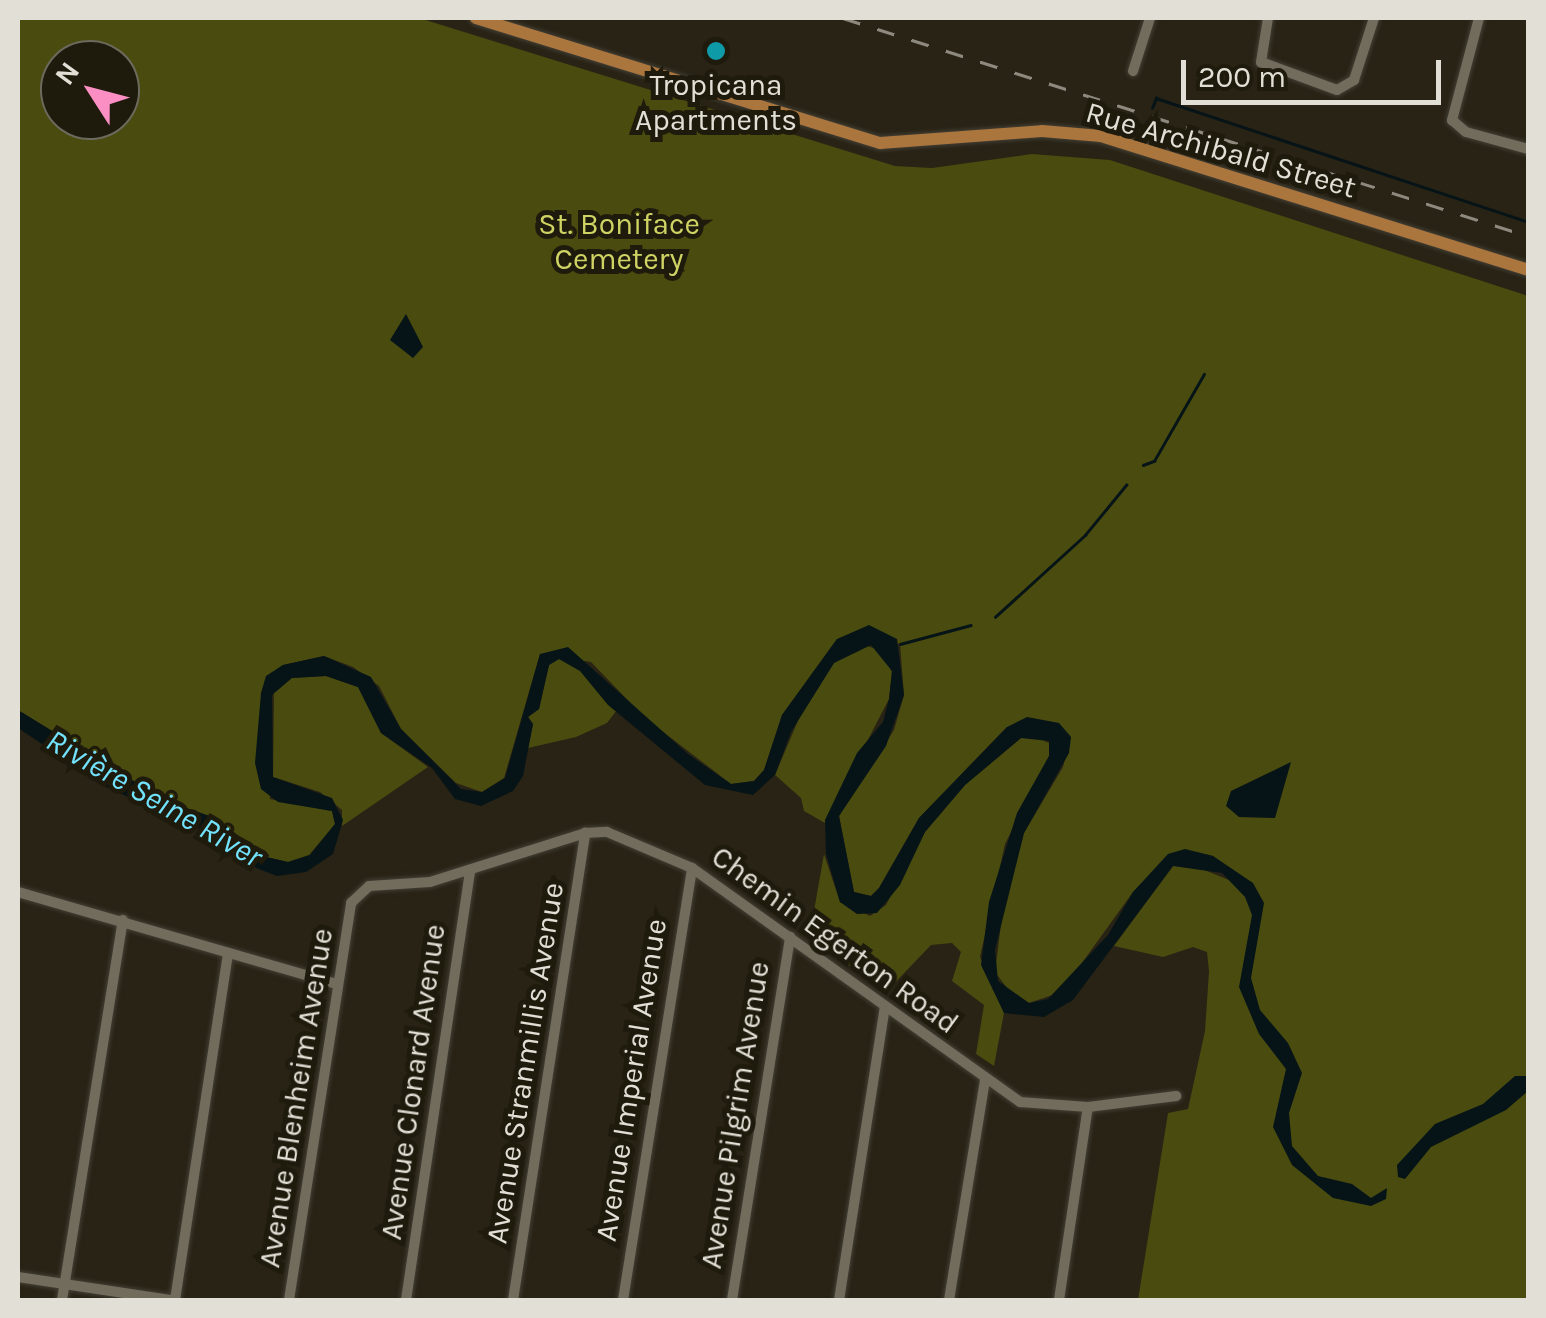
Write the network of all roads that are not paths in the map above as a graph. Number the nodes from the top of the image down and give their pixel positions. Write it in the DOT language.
graph roads {
  1 [pos="464,18"];
  2 [pos="1150,18"];
  3 [pos="1268,18"];
  4 [pos="1374,18"];
  5 [pos="1478,18"];
  6 [pos="483,20"];
  7 [pos="1133,71"];
  8 [pos="1528,149"];
  9 [pos="1528,270"];
  10 [pos="584,833"];
  11 [pos="692,868"];
  12 [pos="470,871"];
  13 [pos="18,892"];
  14 [pos="124,920"];
  15 [pos="790,937"];
  16 [pos="228,952"];
  17 [pos="338,984"];
  18 [pos="885,1007"];
  19 [pos="985,1079"];
  20 [pos="1176,1096"];
  21 [pos="1088,1107"];
  22 [pos="18,1276"];
  23 [pos="64,1284"];
  24 [pos="62,1300"];
  25 [pos="173,1300"];
  26 [pos="290,1300"];
  27 [pos="406,1300"];
  28 [pos="513,1300"];
  29 [pos="623,1300"];
  30 [pos="732,1300"];
  31 [pos="839,1300"];
  32 [pos="948,1300"];
  33 [pos="1059,1300"];
  1 -- 6 [label="main road, Rue Archibald Street"];
  2 -- 7 [label="street"];
  3 -- 4 [label="street"];
  5 -- 8 [label="street"];
  6 -- 9 [label="main road, Rue Archibald Street"];
  10 -- 11 [label="street, Chemin Egerton Road"];
  10 -- 12 [label="street"];
  10 -- 28 [label="street, Avenue Stranmillis Avenue"];
  11 -- 15 [label="street, Chemin Egerton Road"];
  11 -- 29 [label="street, Avenue Imperial Avenue"];
  12 -- 17 [label="street, Avenue Blenheim Avenue"];
  12 -- 27 [label="street, Avenue Clonard Avenue"];
  13 -- 14 [label="street"];
  14 -- 16 [label="street"];
  14 -- 23 [label="street"];
  15 -- 18 [label="street, Chemin Egerton Road"];
  15 -- 30 [label="street, Avenue Pilgrim Avenue"];
  16 -- 17 [label="street"];
  16 -- 25 [label="street"];
  17 -- 26 [label="street, Avenue Blenheim Avenue"];
  18 -- 19 [label="street, Chemin Egerton Road"];
  18 -- 31 [label="street"];
  19 -- 21 [label="street, Chemin Egerton Road"];
  19 -- 32 [label="street"];
  20 -- 21 [label="street, Chemin Egerton Road"];
  21 -- 33 [label="street"];
  22 -- 23 [label="street"];
  23 -- 24 [label="street"];
  23 -- 25 [label="street"];
}
